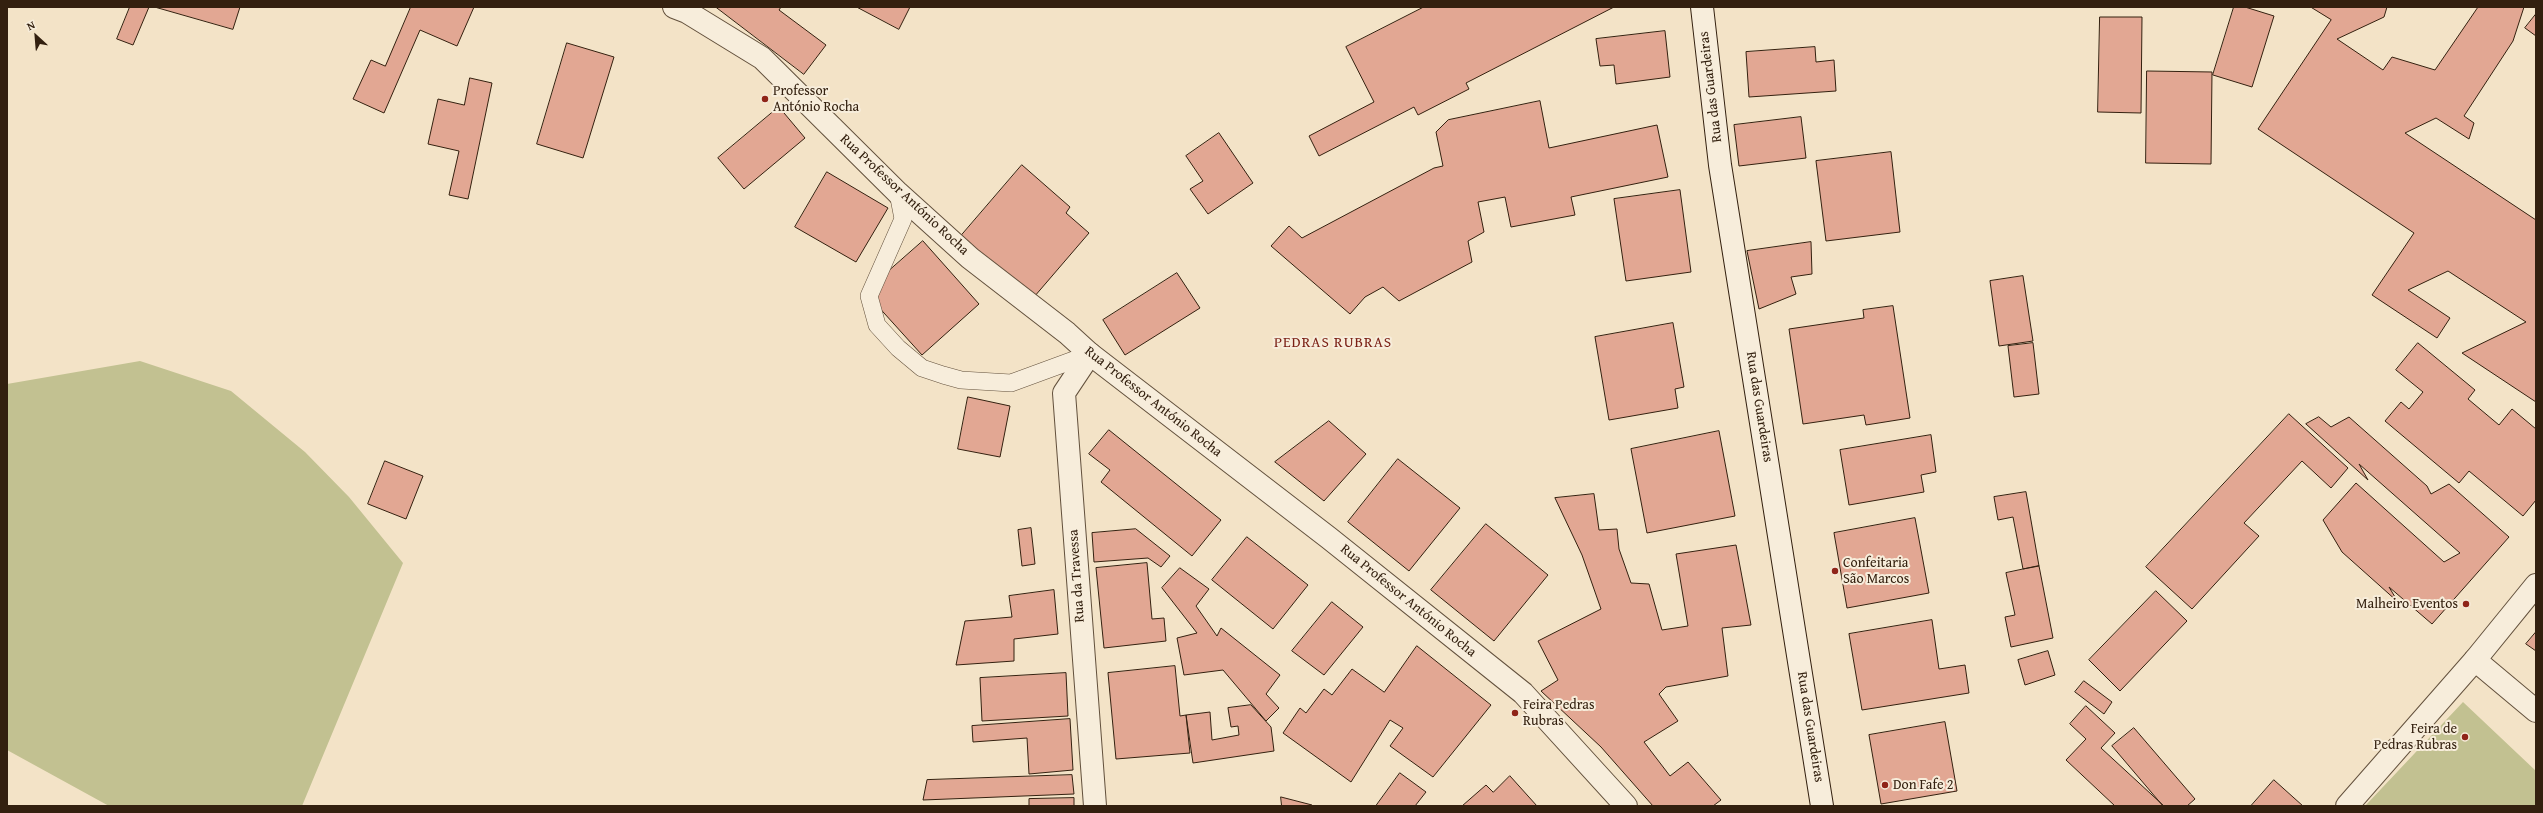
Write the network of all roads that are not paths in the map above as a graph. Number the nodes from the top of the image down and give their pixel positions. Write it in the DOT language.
graph roads {
  1 [pos="674,7"];
  2 [pos="1702,7"];
  3 [pos="898,193"];
  4 [pos="1090,354"];
  5 [pos="2536,585"];
  6 [pos="2475,660"];
  7 [pos="2536,711"];
  8 [pos="1095,806"];
  9 [pos="1626,806"];
  10 [pos="1822,806"];
  11 [pos="2347,806"];
  1 -- 3 [label="street, Rua Professor António Rocha"];
  2 -- 10 [label="street, Rua das Guardeiras"];
  3 -- 4 [label="street, Rua Professor António Rocha"];
  3 -- 4 [label="lane"];
  4 -- 8 [label="street, Rua da Travessa"];
  4 -- 9 [label="street, Rua Professor António Rocha"];
  5 -- 6 [label="street"];
  6 -- 7 [label="street"];
  6 -- 11 [label="street"];
}
